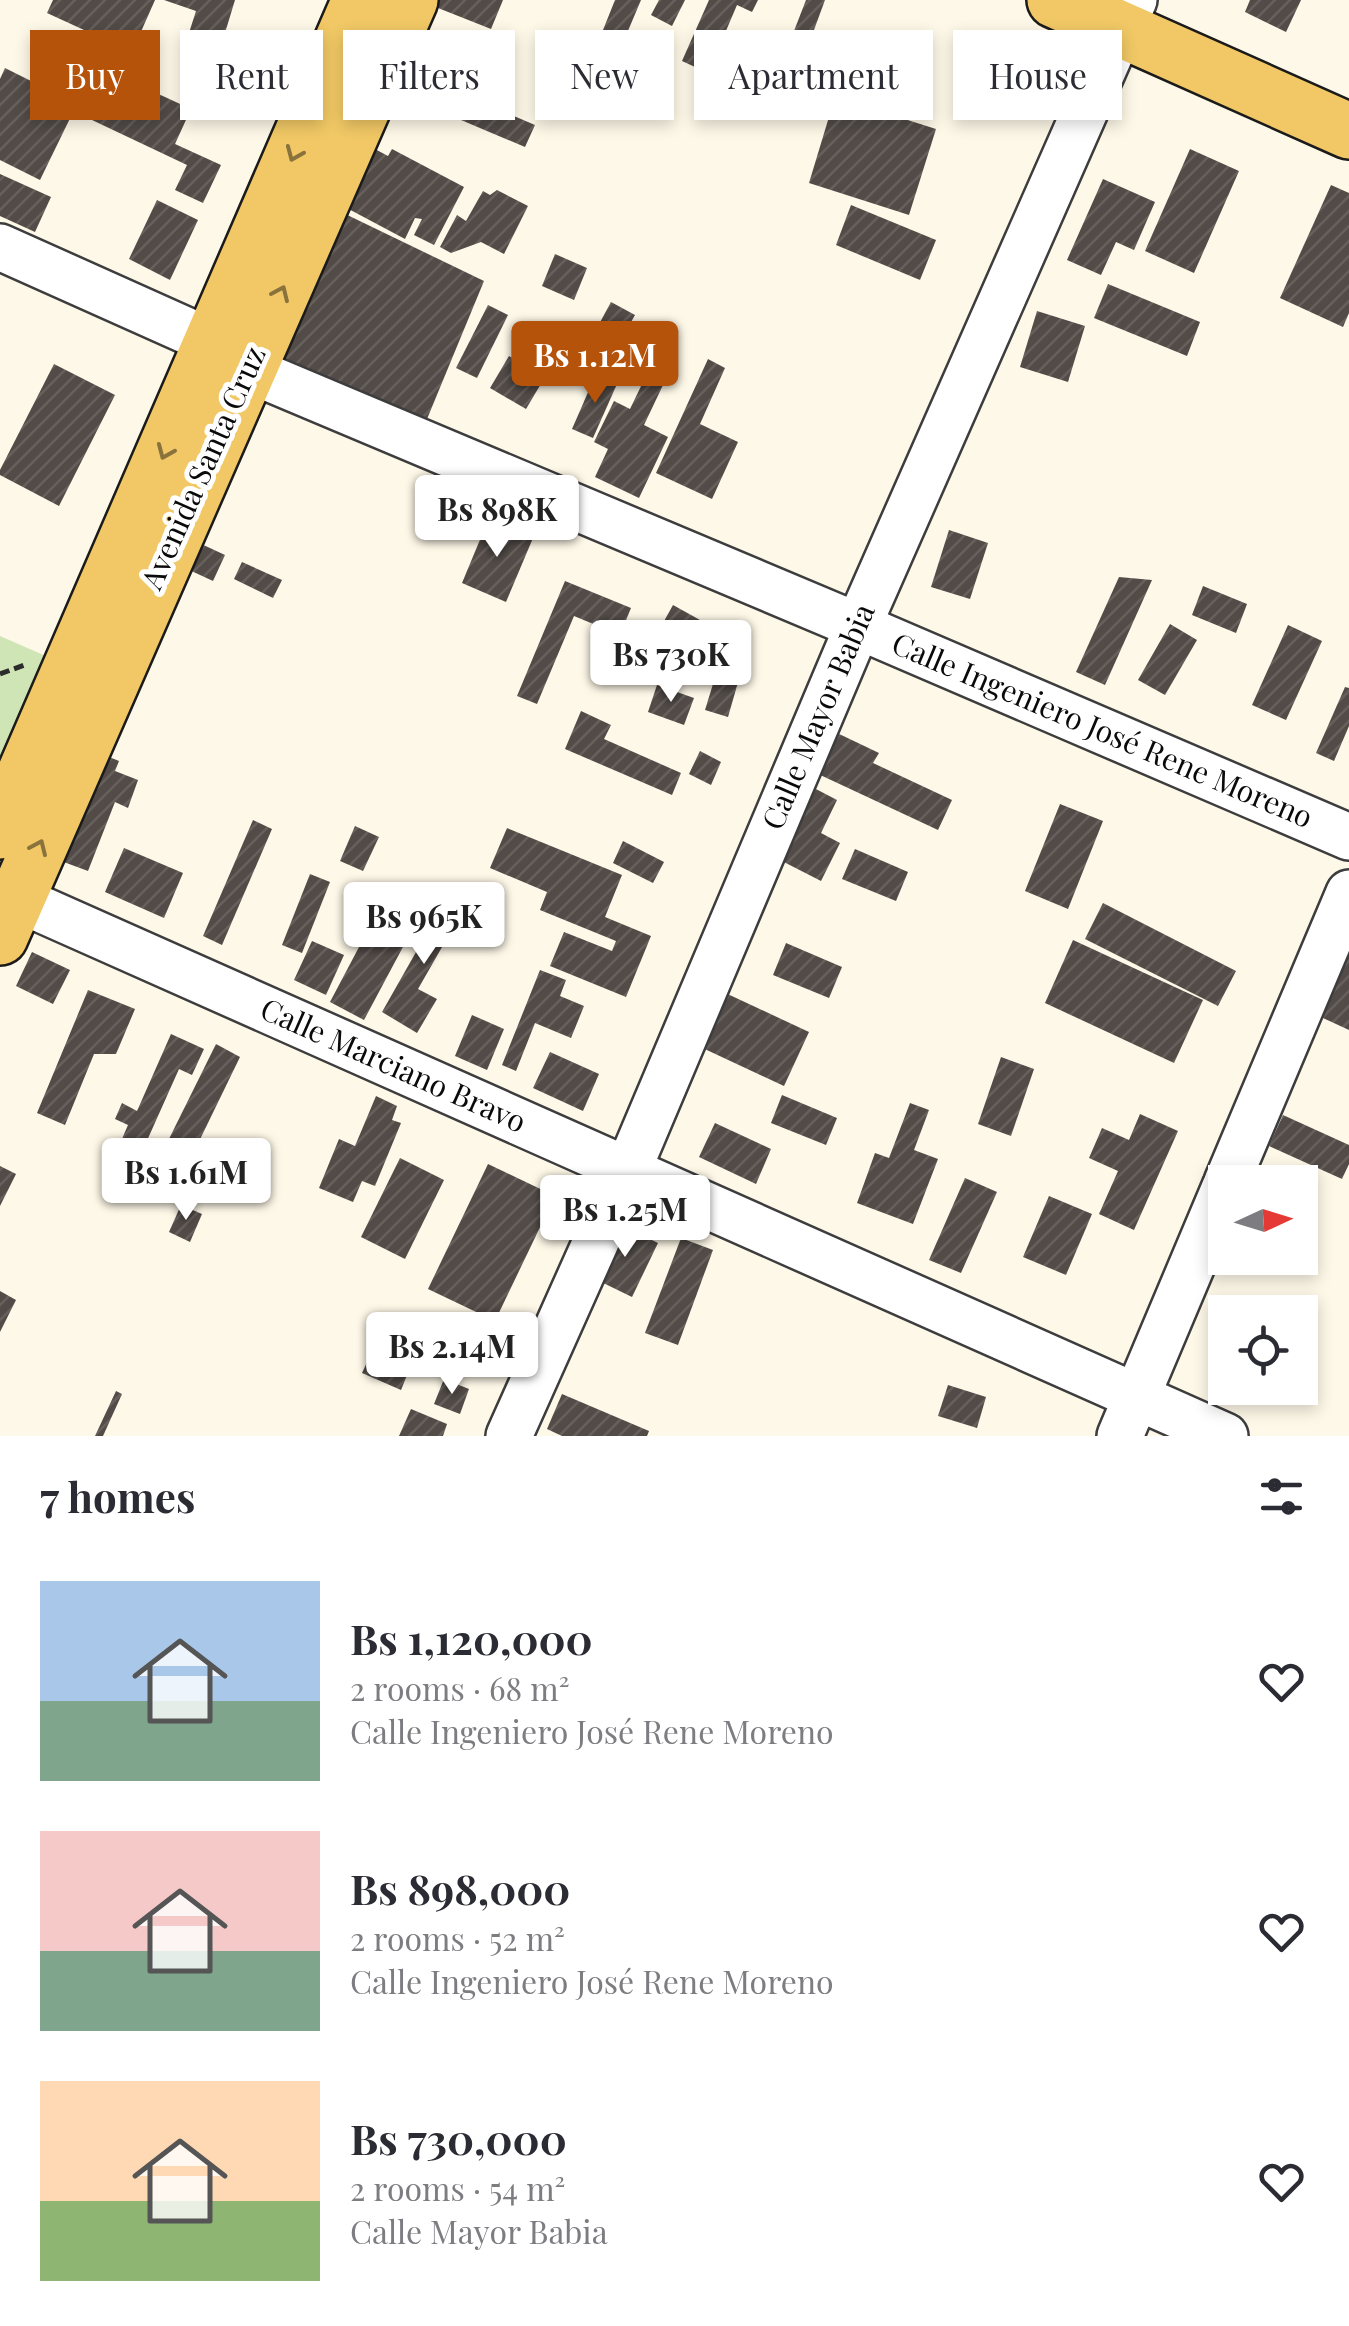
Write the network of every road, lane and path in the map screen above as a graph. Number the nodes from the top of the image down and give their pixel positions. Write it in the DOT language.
graph roads {
  1 [pos="360,0"];
  2 [pos="410,0"];
  3 [pos="1055,0"];
  4 [pos="1127,15"];
  5 [pos="1349,132"];
  6 [pos="0,247"];
  7 [pos="230,356"];
  8 [pos="858,626"];
  9 [pos="0,831"];
  10 [pos="1349,838"];
  11 [pos="1349,893"];
  12 [pos="6,909"];
  13 [pos="1234,1165"];
  14 [pos="628,1170"];
  15 [pos="1208,1227"];
  16 [pos="1128,1416"];
  17 [pos="509,1436"];
  18 [pos="1225,1436"];
  1 -- 7 [label="main road, Avenida Santa Cruz, one-way"];
  7 -- 2 [label="main road, Avenida Santa Cruz, one-way"];
  3 -- 4 [label="main road"];
  4 -- 5 [label="main road"];
  4 -- 8 [label="street, Calle Mayor Babia"];
  6 -- 7 [label="street, Calle Ingeniero José Rene Moreno"];
  7 -- 8 [label="street, Calle Ingeniero José Rene Moreno"];
  7 -- 9 [label="main road, Avenida Santa Cruz, one-way"];
  12 -- 7 [label="main road, Avenida Santa Cruz, one-way"];
  8 -- 10 [label="street, Calle Ingeniero José Rene Moreno"];
  8 -- 14 [label="street, Calle Mayor Babia"];
  11 -- 13 [label="street"];
  12 -- 14 [label="street, Calle Marciano Bravo"];
  14 -- 16 [label="street, Calle Marciano Bravo"];
  14 -- 17 [label="street, Calle Mayor Babia"];
  15 -- 16 [label="street"];
  16 -- 18 [label="street, Calle Marciano Bravo"];
}
